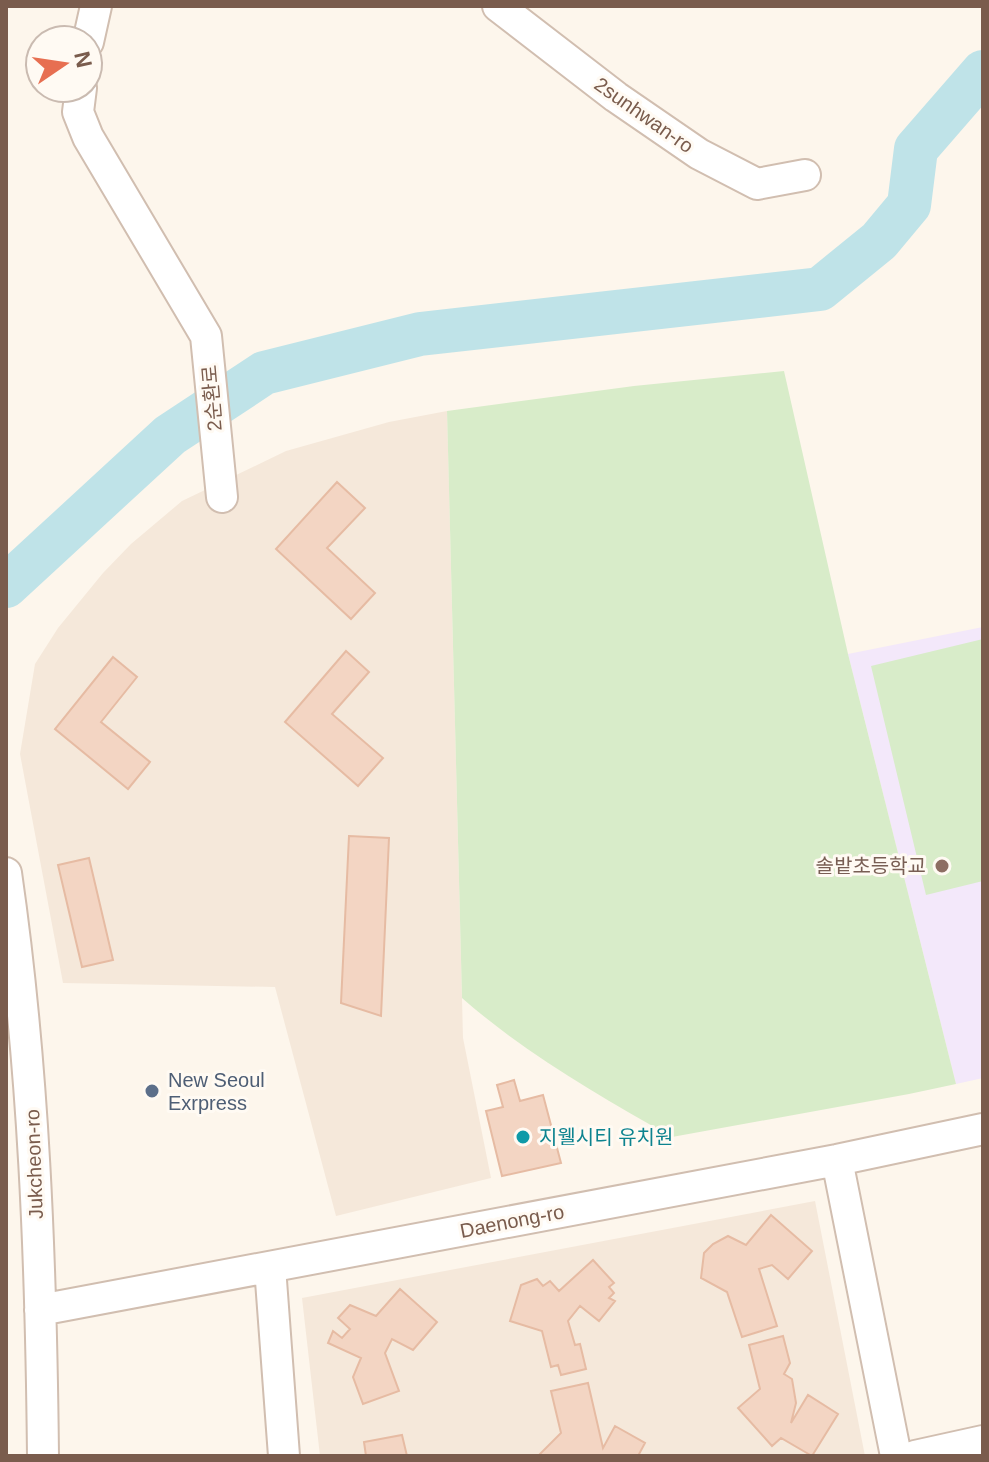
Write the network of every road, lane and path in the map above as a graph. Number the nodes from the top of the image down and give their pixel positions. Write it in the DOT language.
graph roads {
  1 [pos="498,6"];
  2 [pos="79,104"];
  3 [pos="805,175"];
  4 [pos="222,497"];
  5 [pos="6,873"];
  6 [pos="983,1129"];
  7 [pos="837,1160"];
  8 [pos="270,1267"];
  9 [pos="40,1310"];
  10 [pos="983,1441"];
  11 [pos="43,1456"];
  12 [pos="284,1456"];
  13 [pos="896,1456"];
  14 [pos="915,1456"];
  1 -- 3 [label="street, 2sunhwan-ro"];
  2 -- 4 [label="street, 2순환로"];
  5 -- 9 [label="street, Jukcheon-ro"];
  6 -- 7 [label="street, Daenong-ro"];
  7 -- 8 [label="street, Daenong-ro"];
  7 -- 13 [label="street"];
  8 -- 9 [label="street, Daenong-ro"];
  8 -- 12 [label="street"];
  9 -- 11 [label="street, Jukcheon-ro"];
  10 -- 14 [label="street"];
}
